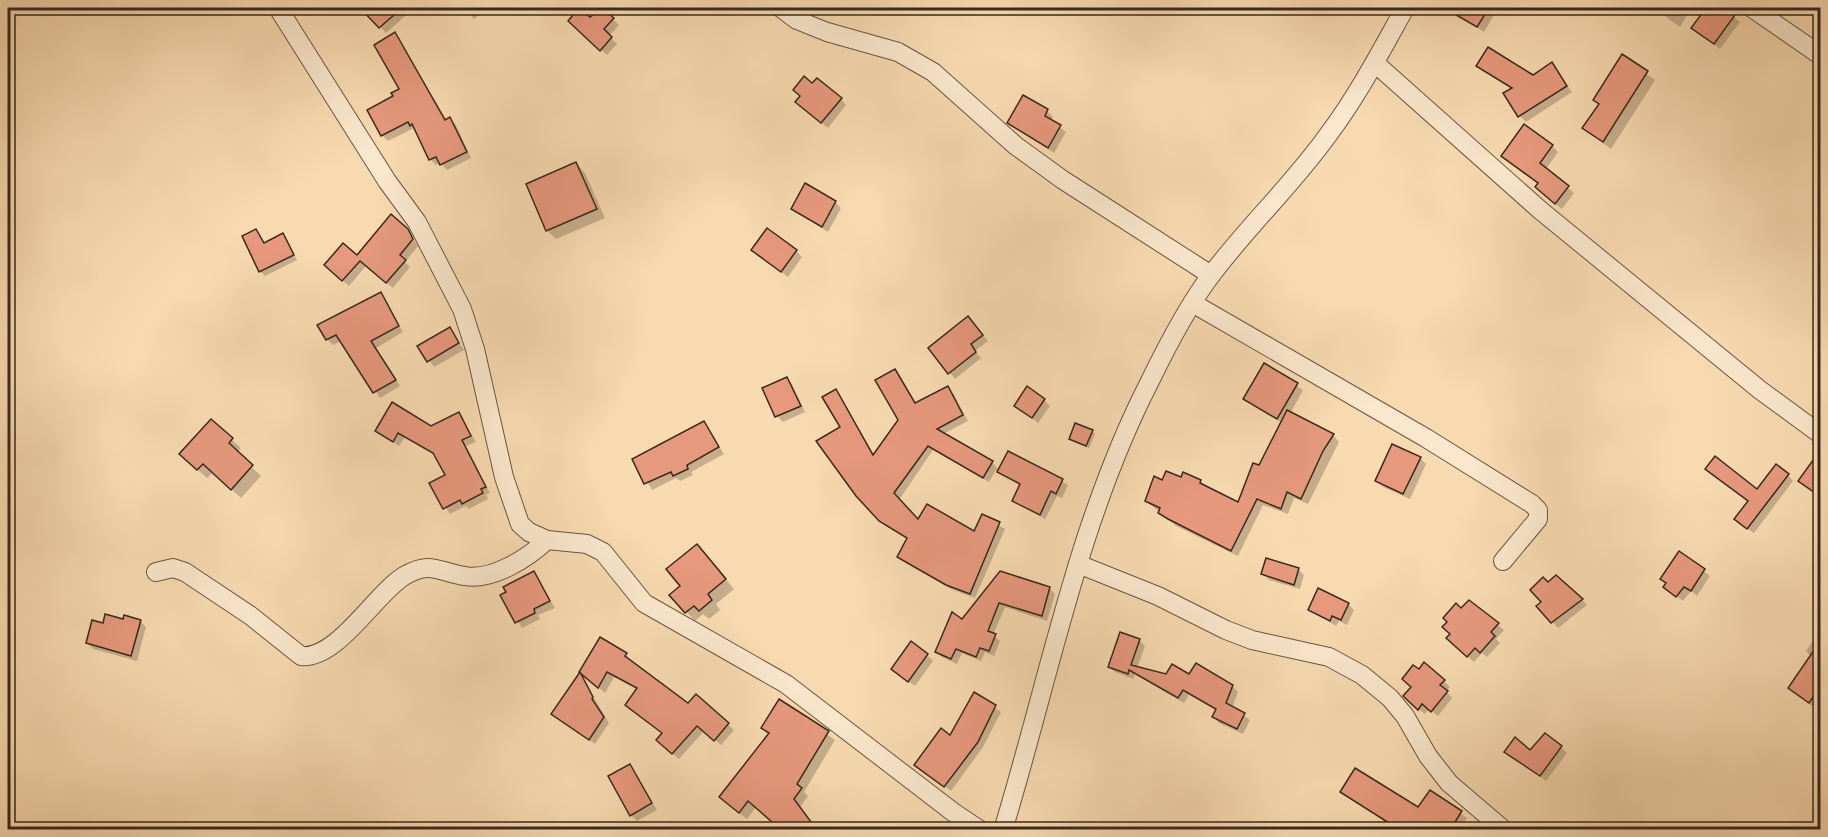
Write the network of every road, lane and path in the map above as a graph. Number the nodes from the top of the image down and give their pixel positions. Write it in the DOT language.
graph roads {
  1 [pos="278,8"];
  2 [pos="781,8"];
  3 [pos="1405,8"];
  4 [pos="1752,8"];
  5 [pos="1821,55"];
  6 [pos="1376,64"];
  7 [pos="1211,275"];
  8 [pos="1194,304"];
  9 [pos="1821,434"];
  10 [pos="547,540"];
  11 [pos="1503,561"];
  12 [pos="1078,564"];
  13 [pos="156,572"];
  14 [pos="980,830"];
  15 [pos="1003,830"];
  16 [pos="1504,830"];
  1 -- 10 [label="street"];
  2 -- 7 [label="street"];
  3 -- 6 [label="street"];
  4 -- 5 [label="street"];
  6 -- 7 [label="street"];
  6 -- 9 [label="street"];
  7 -- 8 [label="street"];
  8 -- 11 [label="street"];
  8 -- 12 [label="street"];
  10 -- 13 [label="street"];
  10 -- 14 [label="street"];
  12 -- 15 [label="street"];
  12 -- 16 [label="street"];
}
